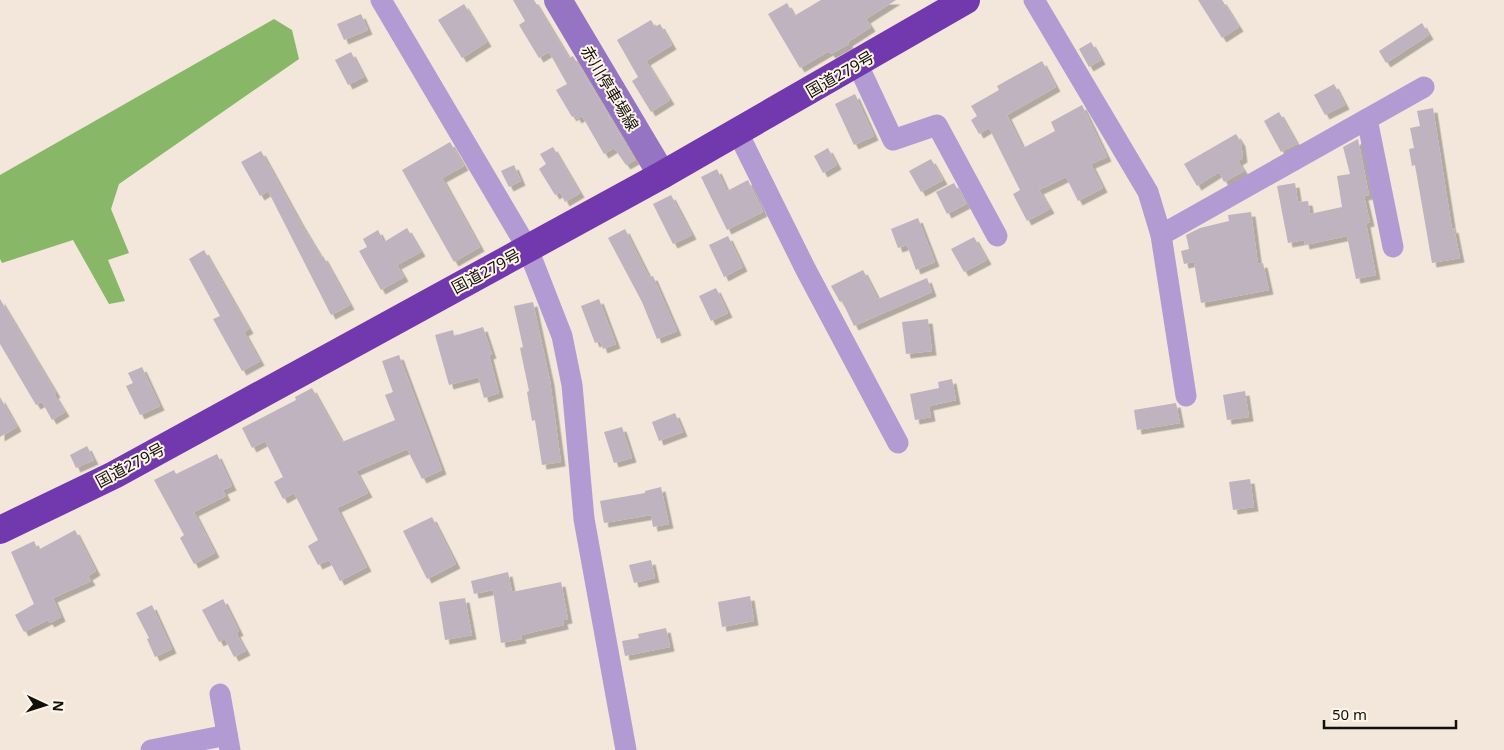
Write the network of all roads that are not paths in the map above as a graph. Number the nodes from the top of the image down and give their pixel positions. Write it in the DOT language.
graph roads {
  1 [pos="381,0"];
  2 [pos="558,0"];
  3 [pos="966,0"];
  4 [pos="1034,0"];
  5 [pos="857,63"];
  6 [pos="1424,87"];
  7 [pos="1367,119"];
  8 [pos="738,133"];
  9 [pos="662,175"];
  10 [pos="1161,234"];
  11 [pos="997,236"];
  12 [pos="1393,247"];
  13 [pos="528,249"];
  14 [pos="1186,396"];
  15 [pos="898,443"];
  16 [pos="0,530"];
  17 [pos="220,694"];
  18 [pos="228,742"];
  19 [pos="150,750"];
  20 [pos="626,750"];
  1 -- 13 [label="street"];
  2 -- 9 [label="main road, 赤川停車場線"];
  3 -- 5 [label="highway, 国道279号"];
  4 -- 10 [label="street"];
  5 -- 8 [label="highway, 国道279号"];
  5 -- 11 [label="street"];
  6 -- 7 [label="street"];
  7 -- 10 [label="street"];
  7 -- 12 [label="street"];
  8 -- 9 [label="highway, 国道279号"];
  8 -- 15 [label="street"];
  9 -- 13 [label="highway, 国道279号"];
  10 -- 14 [label="street"];
  13 -- 16 [label="highway, 国道279号"];
  13 -- 20 [label="street"];
  17 -- 18 [label="street"];
  18 -- 19 [label="street"];
}
